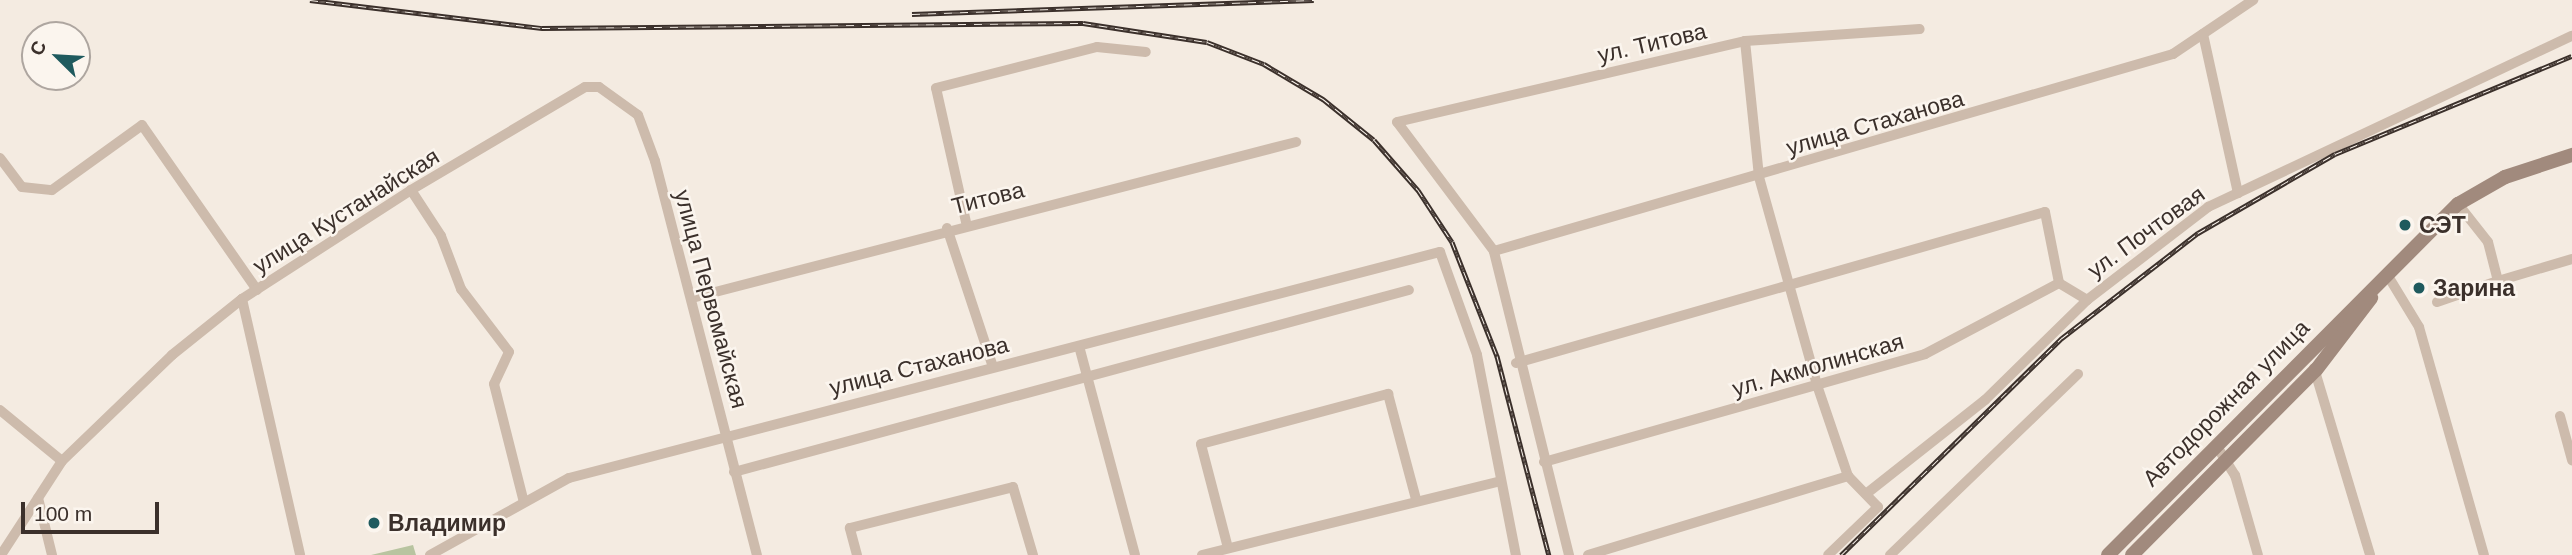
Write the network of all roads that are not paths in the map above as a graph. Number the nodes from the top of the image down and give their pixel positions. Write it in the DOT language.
graph roads {
  1 [pos="2253,0"];
  2 [pos="1920,29"];
  3 [pos="2203,34"];
  4 [pos="2572,36"];
  5 [pos="1745,41"];
  6 [pos="1146,52"];
  7 [pos="585,87"];
  8 [pos="1296,142"];
  9 [pos="2572,155"];
  10 [pos="0,158"];
  11 [pos="1759,177"];
  12 [pos="411,190"];
  13 [pos="2238,193"];
  14 [pos="2458,204"];
  15 [pos="967,222"];
  16 [pos="947,228"];
  17 [pos="1494,251"];
  18 [pos="2572,259"];
  19 [pos="2383,280"];
  20 [pos="2498,281"];
  21 [pos="2059,283"];
  22 [pos="1792,287"];
  23 [pos="257,290"];
  24 [pos="1409,290"];
  25 [pos="692,298"];
  26 [pos="242,299"];
  27 [pos="2087,300"];
  28 [pos="2437,302"];
  29 [pos="1079,346"];
  30 [pos="2304,356"];
  31 [pos="1516,363"];
  32 [pos="993,367"];
  33 [pos="2316,370"];
  34 [pos="2078,374"];
  35 [pos="1086,378"];
  36 [pos="1817,385"];
  37 [pos="0,410"];
  38 [pos="2560,416"];
  39 [pos="727,435"];
  40 [pos="2216,445"];
  41 [pos="2227,458"];
  42 [pos="2572,460"];
  43 [pos="62,461"];
  44 [pos="1544,462"];
  45 [pos="734,472"];
  46 [pos="1848,476"];
  47 [pos="1498,482"];
  48 [pos="1866,494"];
  49 [pos="38,498"];
  50 [pos="523,499"];
  51 [pos="1416,499"];
  52 [pos="1228,548"];
  53 [pos="2122,552"];
  54 [pos="1,555"];
  55 [pos="52,555"];
  56 [pos="300,555"];
  57 [pos="430,555"];
  58 [pos="757,555"];
  59 [pos="857,555"];
  60 [pos="1033,555"];
  61 [pos="1135,555"];
  62 [pos="1202,555"];
  63 [pos="1516,555"];
  64 [pos="1569,555"];
  65 [pos="1588,555"];
  66 [pos="1828,555"];
  67 [pos="1890,555"];
  68 [pos="2258,555"];
  69 [pos="2370,555"];
  70 [pos="2484,555"];
  1 -- 3 [label="street, улица Стаханова"];
  2 -- 5 [label="street, ул. Титова"];
  3 -- 11 [label="street, улица Стаханова"];
  3 -- 13 [label="street"];
  4 -- 13 [label="street, ул. Почтовая"];
  5 -- 11 [label="street"];
  5 -- 17 [label="street, ул. Титова"];
  6 -- 15 [label="street"];
  7 -- 12 [label="street, улица Кустанайская"];
  7 -- 25 [label="street, улица Первомайская"];
  8 -- 15 [label="street, Титова"];
  9 -- 14 [label="main road, Автодорожная улица"];
  10 -- 23 [label="street"];
  11 -- 17 [label="street, улица Стаханова"];
  11 -- 22 [label="street"];
  12 -- 23 [label="street, улица Кустанайская"];
  12 -- 50 [label="street"];
  13 -- 27 [label="street, ул. Почтовая"];
  14 -- 19 [label="main road, Автодорожная улица"];
  14 -- 20 [label="street"];
  15 -- 16 [label="street, Титова"];
  16 -- 25 [label="street, Титова"];
  16 -- 32 [label="street"];
  17 -- 31 [label="street"];
  18 -- 20 [label="street"];
  19 -- 30 [label="main road, Автодорожная улица"];
  19 -- 33 [label="main road, Автодорожная улица"];
  19 -- 70 [label="street"];
  20 -- 28 [label="street"];
  21 -- 22 [label="street, ул. Почтовая"];
  21 -- 27 [label="street"];
  21 -- 36 [label="street, ул. Акмолинская"];
  22 -- 31 [label="street, ул. Почтовая"];
  22 -- 36 [label="street"];
  23 -- 26 [label="street, улица Кустанайская"];
  24 -- 35 [label="street"];
  25 -- 39 [label="street, улица Первомайская"];
  26 -- 43 [label="street, улица Кустанайская"];
  26 -- 56 [label="street"];
  27 -- 48 [label="street, ул. Почтовая"];
  29 -- 32 [label="street, улица Стаханова"];
  29 -- 35 [label="street"];
  29 -- 47 [label="street, улица Стаханова"];
  30 -- 33 [label="street"];
  30 -- 40 [label="main road, Автодорожная улица"];
  31 -- 44 [label="street"];
  32 -- 39 [label="street, улица Стаханова"];
  33 -- 41 [label="main road, Автодорожная улица"];
  33 -- 69 [label="street"];
  34 -- 67 [label="street"];
  35 -- 45 [label="street"];
  35 -- 61 [label="street"];
  36 -- 44 [label="street, ул. Акмолинская"];
  36 -- 46 [label="street"];
  37 -- 43 [label="street"];
  38 -- 42 [label="street"];
  39 -- 45 [label="street, улица Первомайская"];
  39 -- 50 [label="street, улица Стаханова"];
  40 -- 41 [label="street"];
  40 -- 53 [label="main road, Автодорожная улица"];
  41 -- 53 [label="main road, Автодорожная улица"];
  41 -- 68 [label="street"];
  43 -- 49 [label="street, улица Кустанайская"];
  44 -- 64 [label="street"];
  45 -- 58 [label="street, улица Первомайская"];
  46 -- 48 [label="street"];
  46 -- 65 [label="street"];
  47 -- 51 [label="street"];
  47 -- 63 [label="street"];
  48 -- 66 [label="street"];
  49 -- 54 [label="street, улица Кустанайская"];
  49 -- 55 [label="street"];
  50 -- 57 [label="street, улица Стаханова"];
  51 -- 52 [label="street"];
  51 -- 52 [label="street"];
  52 -- 62 [label="street"];
  59 -- 60 [label="street"];
}
